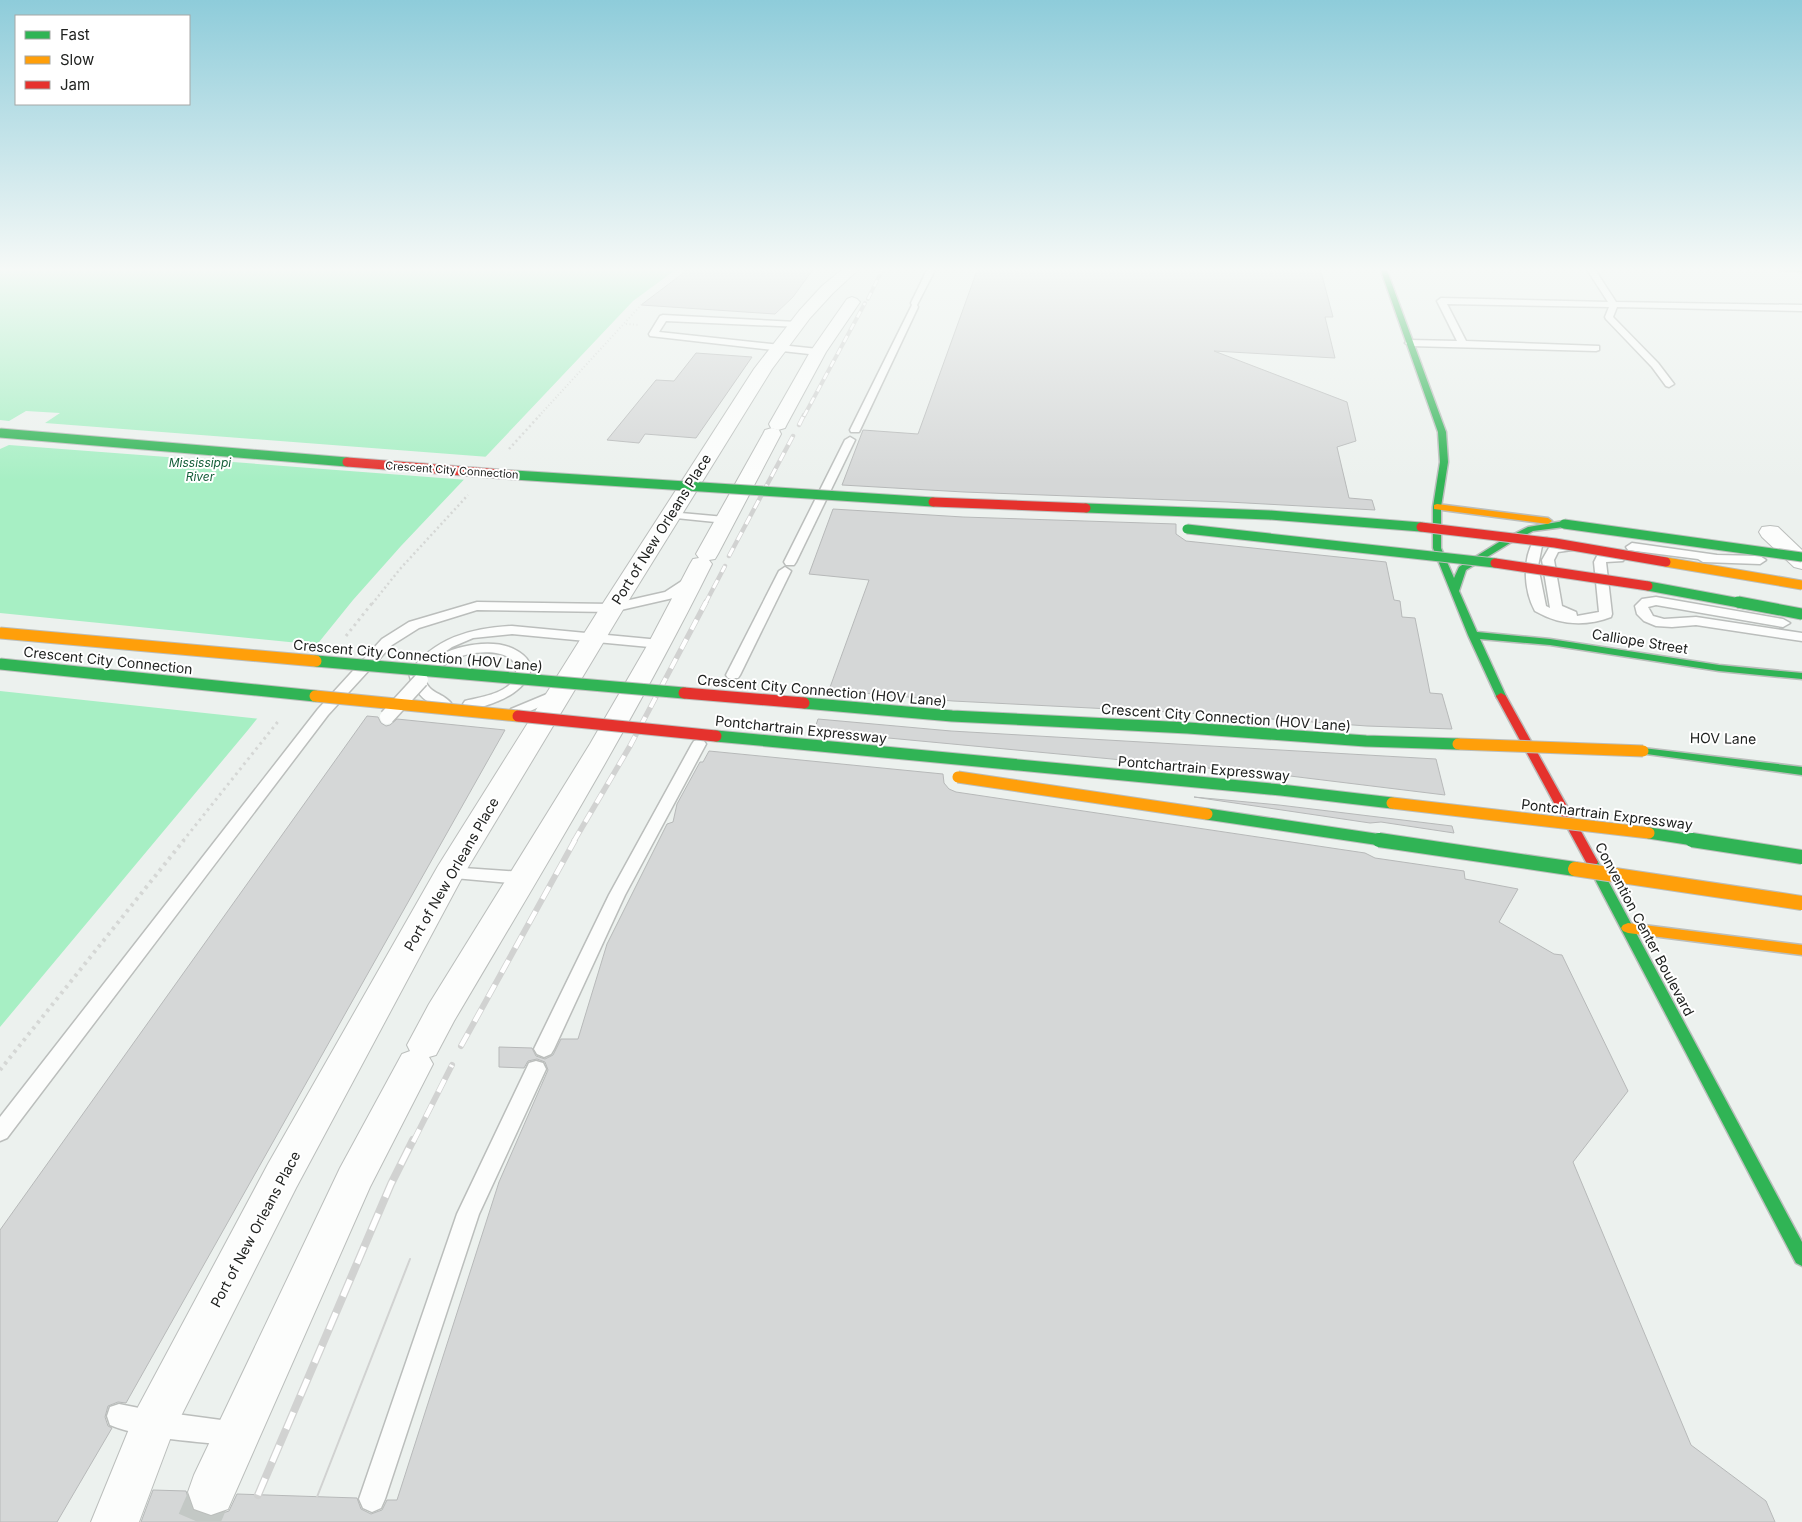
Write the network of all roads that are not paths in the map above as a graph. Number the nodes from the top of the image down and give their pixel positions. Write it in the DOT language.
graph roads {
  1 [pos="763,339"];
  2 [pos="785,339"];
  3 [pos="826,339"];
  4 [pos="898,339"];
  5 [pos="1409,339"];
  6 [pos="1460,339"];
  7 [pos="1629,339"];
  8 [pos="1410,343"];
  9 [pos="1463,344"];
  10 [pos="1596,348"];
  11 [pos="777,349"];
  12 [pos="818,352"];
  13 [pos="1669,384"];
  14 [pos="0,433"];
  15 [pos="904,501"];
  16 [pos="1437,507"];
  17 [pos="670,515"];
  18 [pos="725,520"];
  19 [pos="1109,521"];
  20 [pos="1564,524"];
  21 [pos="1177,528"];
  22 [pos="1770,532"];
  23 [pos="1712,557"];
  24 [pos="1802,560"];
  25 [pos="701,565"];
  26 [pos="1602,582"];
  27 [pos="1802,585"];
  28 [pos="1455,590"];
  29 [pos="1802,591"];
  30 [pos="1802,605"];
  31 [pos="612,608"];
  32 [pos="1802,614"];
  33 [pos="1581,619"];
  34 [pos="1802,625"];
  35 [pos="0,633"];
  36 [pos="1473,635"];
  37 [pos="1802,637"];
  38 [pos="595,638"];
  39 [pos="660,644"];
  40 [pos="0,664"];
  41 [pos="733,675"];
  42 [pos="1802,676"];
  43 [pos="560,692"];
  44 [pos="387,717"];
  45 [pos="602,724"];
  46 [pos="487,726"];
  47 [pos="699,744"];
  48 [pos="1643,750"];
  49 [pos="1754,753"];
  50 [pos="837,759"];
  51 [pos="1802,771"];
  52 [pos="945,775"];
  53 [pos="1802,857"];
  54 [pos="449,873"];
  55 [pos="522,878"];
  56 [pos="1802,903"];
  57 [pos="1628,928"];
  58 [pos="1802,950"];
  59 [pos="0,1132"];
  60 [pos="1802,1258"];
  61 [pos="119,1416"];
  62 [pos="154,1424"];
  63 [pos="237,1434"];
  64 [pos="211,1492"];
  65 [pos="372,1499"];
  66 [pos="115,1522"];
  1 -- 11 [label="lane"];
  2 -- 11 [label="street, Port of New Orleans Place"];
  3 -- 12 [label="street"];
  4 -- 41 [label="lane"];
  5 -- 8 [label="main road, Convention Center Boulevard"];
  6 -- 9 [label="lane"];
  7 -- 13 [label="lane"];
  8 -- 9 [label="lane"];
  8 -- 16 [label="main road, Convention Center Boulevard"];
  9 -- 10 [label="lane"];
  11 -- 12 [label="lane"];
  11 -- 17 [label="street, Port of New Orleans Place"];
  12 -- 18 [label="street"];
  14 -- 15 [label="main road, Crescent City Connection, bridge"];
  15 -- 19 [label="main road, bridge"];
  15 -- 27 [label="main road, bridge"];
  16 -- 20 [label="main road"];
  16 -- 28 [label="main road, Convention Center Boulevard"];
  17 -- 18 [label="lane"];
  17 -- 31 [label="street, Port of New Orleans Place"];
  18 -- 25 [label="street"];
  20 -- 24 [label="main road, bridge"];
  20 -- 28 [label="main road"];
  21 -- 32 [label="main road, bridge"];
  22 -- 24 [label="street"];
  23 -- 24 [label="lane"];
  23 -- 33 [label="lane"];
  23 -- 33 [label="lane"];
  25 -- 31 [label="lane"];
  25 -- 39 [label="street"];
  26 -- 29 [label="lane"];
  26 -- 30 [label="lane"];
  26 -- 33 [label="lane"];
  28 -- 36 [label="main road, Convention Center Boulevard"];
  31 -- 38 [label="street, Port of New Orleans Place"];
  31 -- 59 [label="lane"];
  34 -- 37 [label="lane"];
  35 -- 48 [label="main road, Crescent City Connection (HOV Lane), bridge"];
  36 -- 42 [label="main road, Calliope Street"];
  36 -- 57 [label="main road, Convention Center Boulevard"];
  38 -- 39 [label="lane"];
  38 -- 43 [label="street, Port of New Orleans Place"];
  38 -- 44 [label="lane, bridge"];
  39 -- 55 [label="street"];
  40 -- 45 [label="main road, Crescent City Connection, bridge"];
  43 -- 46 [label="lane"];
  43 -- 54 [label="street, Port of New Orleans Place"];
  45 -- 50 [label="main road, bridge"];
  45 -- 53 [label="main road, Pontchartrain Expressway, bridge"];
  47 -- 65 [label="lane"];
  48 -- 49 [label="main road, HOV Lane"];
  48 -- 51 [label="main road"];
  52 -- 56 [label="main road, bridge"];
  54 -- 55 [label="lane"];
  54 -- 62 [label="street, Port of New Orleans Place"];
  55 -- 63 [label="street"];
  57 -- 58 [label="main road"];
  57 -- 60 [label="main road, Convention Center Boulevard"];
  61 -- 62 [label="lane"];
  62 -- 63 [label="lane"];
  62 -- 66 [label="street, Port of New Orleans Place"];
  63 -- 64 [label="street"];
}
